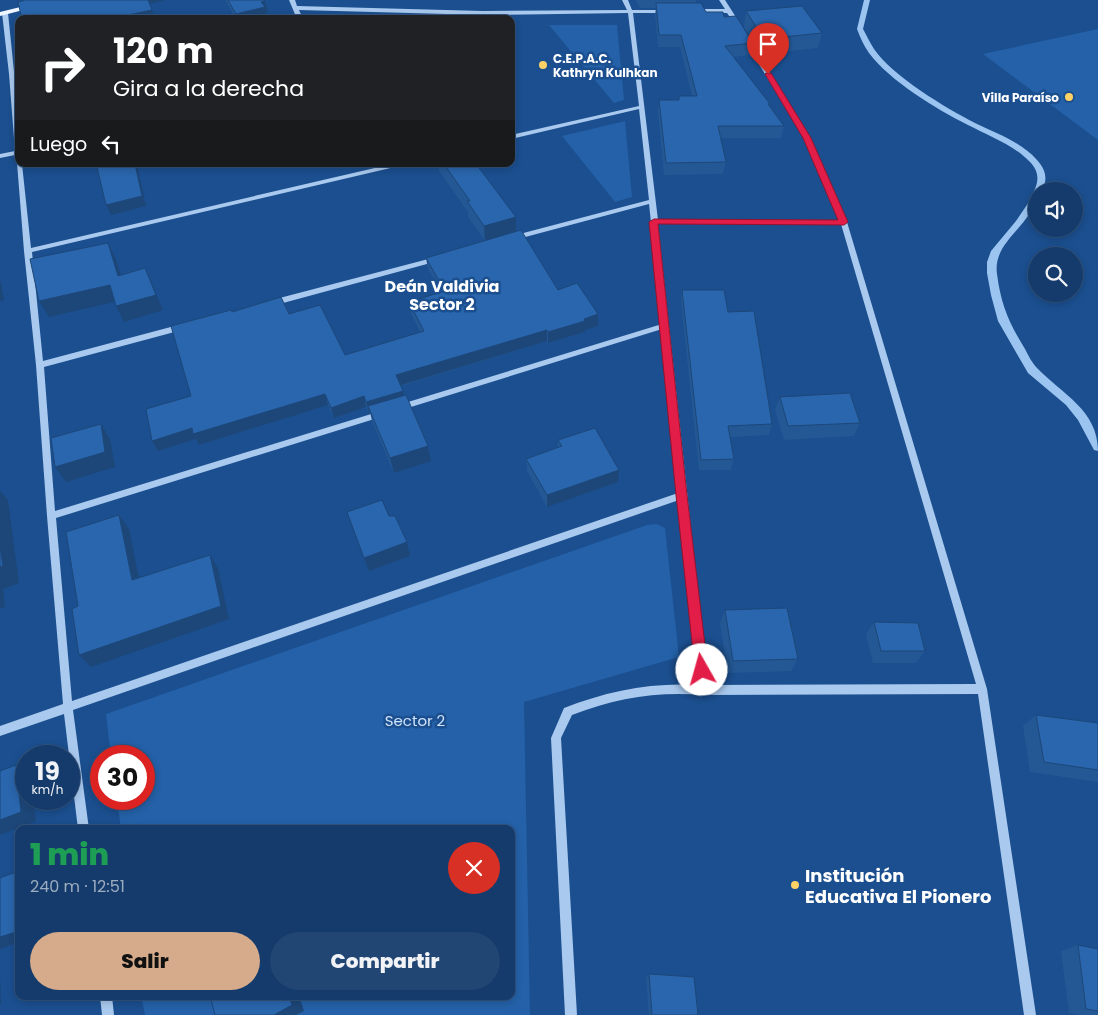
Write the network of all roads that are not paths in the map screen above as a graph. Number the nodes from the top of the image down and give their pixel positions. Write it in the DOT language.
graph roads {
  1 [pos="58,0"];
  2 [pos="292,0"];
  3 [pos="625,0"];
  4 [pos="722,0"];
  5 [pos="33,3"];
  6 [pos="296,8"];
  7 [pos="630,11"];
  8 [pos="670,11"];
  9 [pos="690,11"];
  10 [pos="730,11"];
  11 [pos="2,14"];
  12 [pos="299,15"];
  13 [pos="15,70"];
  14 [pos="642,106"];
  15 [pos="515,136"];
  16 [pos="15,153"];
  17 [pos="0,156"];
  18 [pos="19,167"];
  19 [pos="386,167"];
  20 [pos="651,202"];
  21 [pos="654,222"];
  22 [pos="844,222"];
  23 [pos="508,240"];
  24 [pos="27,251"];
  25 [pos="441,258"];
  26 [pos="260,306"];
  27 [pos="193,324"];
  28 [pos="666,326"];
  29 [pos="40,365"];
  30 [pos="682,495"];
  31 [pos="51,516"];
  32 [pos="982,689"];
  33 [pos="704,690"];
  34 [pos="68,708"];
  35 [pos="0,731"];
  36 [pos="83,825"];
  37 [pos="106,1000"];
  38 [pos="108,1015"];
  39 [pos="571,1015"];
  40 [pos="1030,1015"];
  1 -- 5 [label="main road"];
  2 -- 6 [label="street"];
  3 -- 7 [label="street"];
  4 -- 10 [label="street"];
  5 -- 11 [label="main road"];
  6 -- 7 [label="street"];
  6 -- 12 [label="street"];
  7 -- 8 [label="street"];
  7 -- 14 [label="street"];
  9 -- 10 [label="street"];
  10 -- 22 [label="street"];
  11 -- 13 [label="street"];
  14 -- 15 [label="street"];
  14 -- 20 [label="street"];
  16 -- 17 [label="street"];
  18 -- 24 [label="street"];
  19 -- 24 [label="street"];
  20 -- 21 [label="street"];
  20 -- 23 [label="street"];
  21 -- 22 [label="street"];
  21 -- 28 [label="street"];
  22 -- 32 [label="street"];
  24 -- 29 [label="street"];
  25 -- 26 [label="street"];
  27 -- 29 [label="street"];
  28 -- 30 [label="street"];
  28 -- 31 [label="street"];
  29 -- 31 [label="street"];
  30 -- 33 [label="street"];
  30 -- 34 [label="street"];
  31 -- 34 [label="street"];
  32 -- 33 [label="street"];
  32 -- 40 [label="street"];
  33 -- 39 [label="street"];
  34 -- 35 [label="street"];
  34 -- 36 [label="street"];
  37 -- 38 [label="street"];
}
